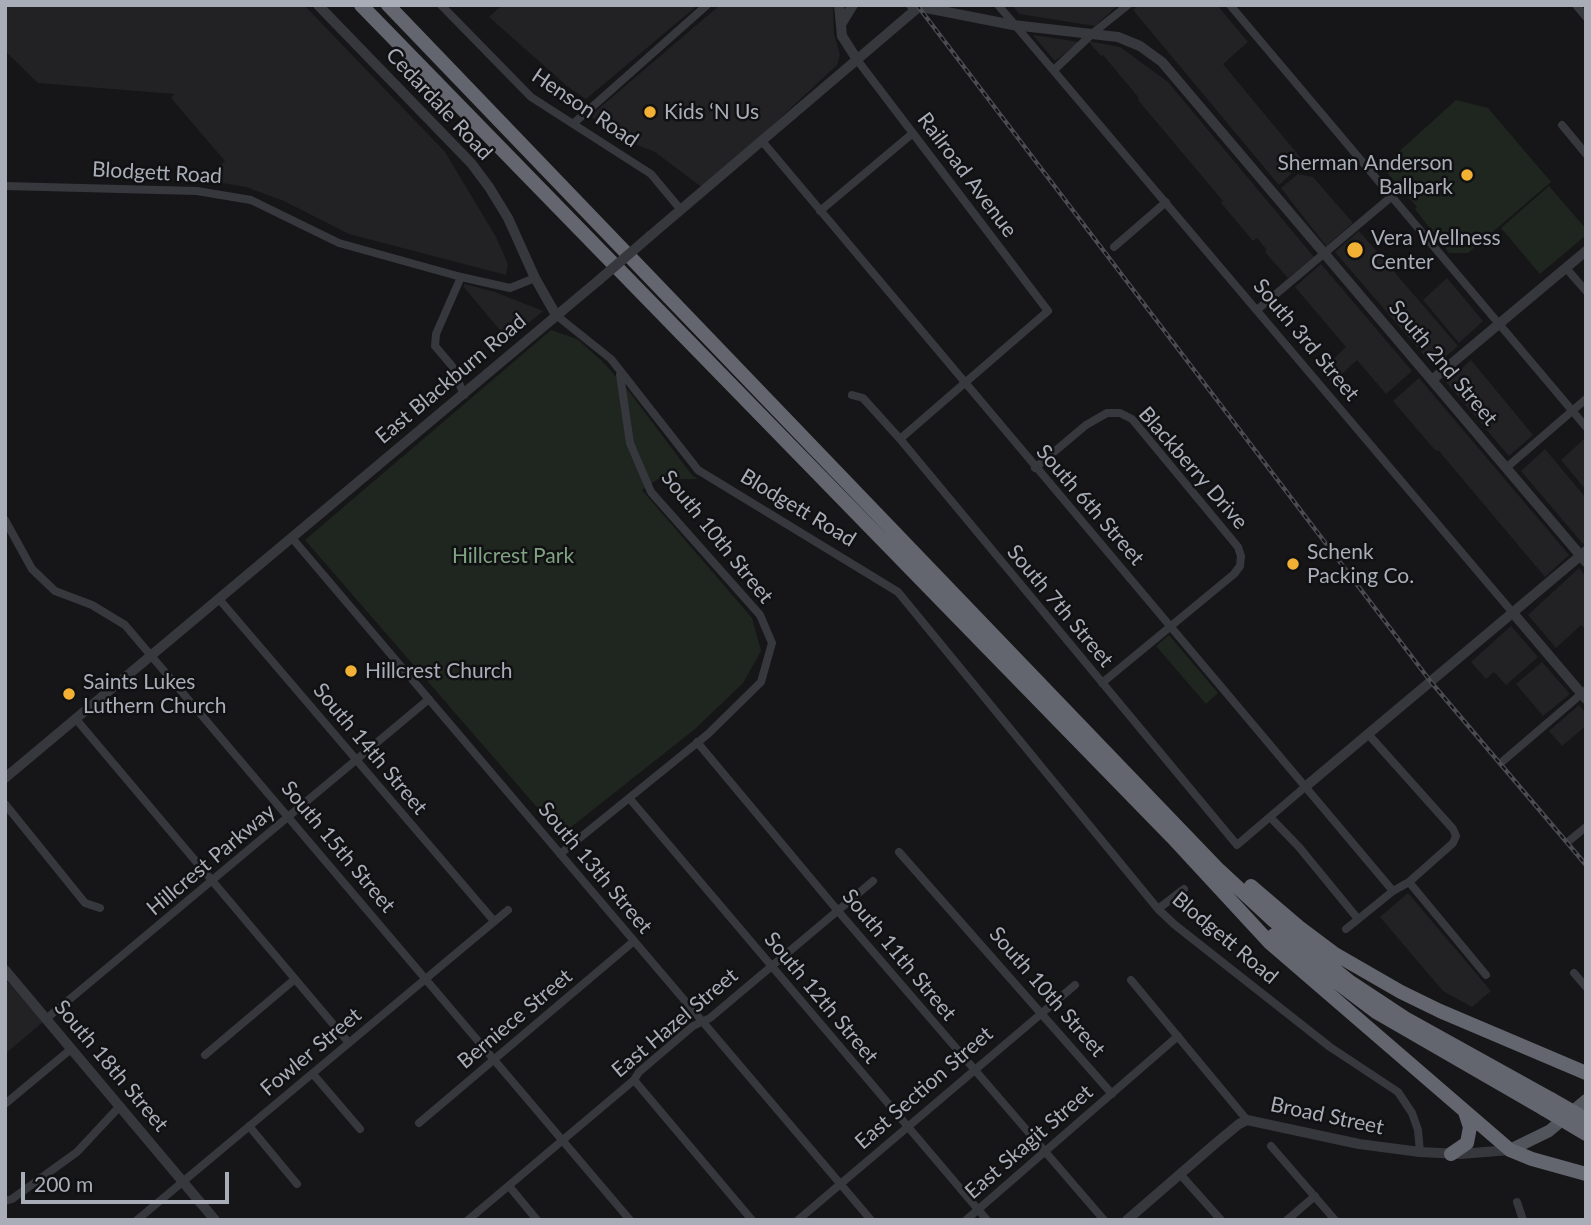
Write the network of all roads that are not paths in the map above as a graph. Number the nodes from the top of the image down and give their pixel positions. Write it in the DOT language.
graph roads {
  1 [pos="318,5"];
  2 [pos="359,5"];
  3 [pos="441,5"];
  4 [pos="707,5"];
  5 [pos="839,5"];
  6 [pos="853,5"];
  7 [pos="998,5"];
  8 [pos="1128,5"];
  9 [pos="1230,5"];
  10 [pos="1576,5"];
  11 [pos="917,6"];
  12 [pos="391,8"];
  13 [pos="1586,17"];
  14 [pos="842,23"];
  15 [pos="1013,25"];
  16 [pos="1093,33"];
  17 [pos="858,61"];
  18 [pos="1054,70"];
  19 [pos="574,123"];
  20 [pos="1562,125"];
  21 [pos="913,133"];
  22 [pos="762,141"];
  23 [pos="1586,154"];
  24 [pos="5,186"];
  25 [pos="1391,197"];
  26 [pos="1166,202"];
  27 [pos="681,210"];
  28 [pos="820,211"];
  29 [pos="1114,247"];
  30 [pos="1586,251"];
  31 [pos="1324,254"];
  32 [pos="1566,268"];
  33 [pos="461,277"];
  34 [pos="535,278"];
  35 [pos="1586,291"];
  36 [pos="1257,310"];
  37 [pos="556,315"];
  38 [pos="1499,323"];
  39 [pos="620,372"];
  40 [pos="1432,380"];
  41 [pos="965,384"];
  42 [pos="464,395"];
  43 [pos="852,395"];
  44 [pos="1586,398"];
  45 [pos="1572,411"];
  46 [pos="1586,428"];
  47 [pos="900,439"];
  48 [pos="1035,468"];
  49 [pos="1506,468"];
  50 [pos="6,525"];
  51 [pos="292,538"];
  52 [pos="1584,556"];
  53 [pos="219,599"];
  54 [pos="1513,614"];
  55 [pos="1170,625"];
  56 [pos="152,655"];
  57 [pos="1102,683"];
  58 [pos="1584,694"];
  59 [pos="429,699"];
  60 [pos="75,718"];
  61 [pos="1368,734"];
  62 [pos="697,742"];
  63 [pos="1114,759"];
  64 [pos="356,760"];
  65 [pos="1503,761"];
  66 [pos="5,778"];
  67 [pos="1305,787"];
  68 [pos="630,799"];
  69 [pos="5,804"];
  70 [pos="290,817"];
  71 [pos="1270,817"];
  72 [pos="1586,827"];
  73 [pos="1570,840"];
  74 [pos="899,852"];
  75 [pos="560,854"];
  76 [pos="213,881"];
  77 [pos="873,881"];
  78 [pos="1409,882"];
  79 [pos="1184,889"];
  80 [pos="1392,891"];
  81 [pos="1227,896"];
  82 [pos="100,908"];
  83 [pos="1158,909"];
  84 [pos="508,910"];
  85 [pos="838,911"];
  86 [pos="1358,919"];
  87 [pos="494,921"];
  88 [pos="1346,929"];
  89 [pos="634,941"];
  90 [pos="771,966"];
  91 [pos="5,970"];
  92 [pos="1574,973"];
  93 [pos="1486,975"];
  94 [pos="426,978"];
  95 [pos="295,979"];
  96 [pos="1130,980"];
  97 [pos="1075,985"];
  98 [pos="1586,987"];
  99 [pos="1041,1012"];
  100 [pos="46,1019"];
  101 [pos="702,1022"];
  102 [pos="1178,1036"];
  103 [pos="349,1043"];
  104 [pos="71,1049"];
  105 [pos="205,1055"];
  106 [pos="495,1059"];
  107 [pos="974,1070"];
  108 [pos="1586,1073"];
  109 [pos="313,1074"];
  110 [pos="634,1080"];
  111 [pos="1112,1094"];
  112 [pos="1586,1100"];
  113 [pos="5,1104"];
  114 [pos="1548,1104"];
  115 [pos="120,1106"];
  116 [pos="1465,1111"];
  117 [pos="1586,1119"];
  118 [pos="1247,1120"];
  119 [pos="419,1124"];
  120 [pos="249,1126"];
  121 [pos="908,1127"];
  122 [pos="360,1129"];
  123 [pos="1586,1133"];
  124 [pos="564,1140"];
  125 [pos="1271,1146"];
  126 [pos="1510,1150"];
  127 [pos="1045,1152"];
  128 [pos="1420,1152"];
  129 [pos="1451,1154"];
  130 [pos="1180,1174"];
  131 [pos="1586,1174"];
  132 [pos="183,1182"];
  133 [pos="297,1184"];
  134 [pos="841,1184"];
  135 [pos="509,1186"];
  136 [pos="1315,1196"];
  137 [pos="5,1201"];
  138 [pos="1517,1202"];
  139 [pos="978,1209"];
  140 [pos="137,1220"];
  141 [pos="215,1220"];
  142 [pos="468,1220"];
  143 [pos="537,1220"];
  144 [pos="630,1220"];
  145 [pos="752,1220"];
  146 [pos="798,1220"];
  147 [pos="872,1220"];
  148 [pos="966,1220"];
  149 [pos="987,1220"];
  150 [pos="1104,1220"];
  151 [pos="1127,1220"];
  152 [pos="1221,1220"];
  153 [pos="1287,1220"];
  154 [pos="1335,1220"];
  155 [pos="1523,1220"];
  1 -- 34 [label="street, Cedardale Road"];
  2 -- 81 [label="highway"];
  3 -- 19 [label="street, Henson Road"];
  4 -- 19 [label="street"];
  5 -- 14 [label="street"];
  6 -- 14 [label="street"];
  7 -- 15 [label="street, South 3rd Street"];
  8 -- 16 [label="street"];
  9 -- 25 [label="street"];
  10 -- 13 [label="street"];
  11 -- 15 [label="street, South 2nd Street"];
  11 -- 17 [label="street, East Blackburn Road"];
  12 -- 63 [label="highway"];
  14 -- 17 [label="street"];
  15 -- 16 [label="street, South 2nd Street"];
  15 -- 18 [label="street, South 3rd Street"];
  16 -- 18 [label="street"];
  16 -- 31 [label="street, South 2nd Street"];
  17 -- 21 [label="street, Railroad Avenue"];
  17 -- 22 [label="street, East Blackburn Road"];
  18 -- 26 [label="street, South 3rd Street"];
  19 -- 27 [label="street, Henson Road"];
  20 -- 23 [label="street"];
  21 -- 28 [label="street"];
  21 -- 41 [label="street, Railroad Avenue"];
  22 -- 27 [label="street, East Blackburn Road"];
  22 -- 28 [label="street, South 6th Street"];
  24 -- 33 [label="street, Blodgett Road"];
  25 -- 31 [label="street"];
  25 -- 38 [label="street"];
  26 -- 29 [label="street"];
  26 -- 36 [label="street, South 3rd Street"];
  27 -- 37 [label="street, East Blackburn Road, bridge"];
  28 -- 41 [label="street, South 6th Street"];
  30 -- 32 [label="street"];
  31 -- 36 [label="street"];
  31 -- 40 [label="street, South 2nd Street"];
  32 -- 35 [label="street"];
  32 -- 38 [label="street"];
  33 -- 34 [label="street, Blodgett Road"];
  33 -- 42 [label="street"];
  34 -- 37 [label="street, Blodgett Road"];
  36 -- 54 [label="street, South 3rd Street"];
  37 -- 39 [label="street, Blodgett Road"];
  37 -- 42 [label="street, East Blackburn Road"];
  38 -- 40 [label="street"];
  38 -- 45 [label="street"];
  39 -- 62 [label="street, South 10th Street"];
  39 -- 83 [label="street, Blodgett Road"];
  40 -- 49 [label="street, South 2nd Street"];
  41 -- 47 [label="street"];
  41 -- 48 [label="street, South 6th Street"];
  42 -- 51 [label="street, East Blackburn Road"];
  43 -- 47 [label="street, South 7th Street"];
  44 -- 45 [label="street"];
  45 -- 46 [label="street"];
  45 -- 49 [label="street"];
  47 -- 57 [label="street, South 7th Street"];
  48 -- 55 [label="street, South 6th Street"];
  48 -- 55 [label="street, Blackberry Drive"];
  49 -- 52 [label="street, South 2nd Street"];
  50 -- 56 [label="street, South 15th Street"];
  51 -- 53 [label="street, East Blackburn Road"];
  51 -- 59 [label="street, South 13th Street"];
  52 -- 54 [label="street"];
  53 -- 56 [label="street, East Blackburn Road"];
  53 -- 64 [label="street, South 14th Street"];
  54 -- 58 [label="street, South 3rd Street"];
  54 -- 61 [label="street"];
  55 -- 57 [label="street"];
  55 -- 67 [label="street, South 6th Street"];
  56 -- 60 [label="street, East Blackburn Road"];
  56 -- 70 [label="street, South 15th Street"];
  57 -- 71 [label="street, South 7th Street"];
  58 -- 65 [label="street"];
  59 -- 64 [label="street, Hillcrest Parkway"];
  59 -- 75 [label="street, South 13th Street"];
  60 -- 66 [label="street, East Blackburn Road"];
  60 -- 76 [label="street"];
  61 -- 67 [label="street"];
  61 -- 78 [label="street"];
  62 -- 68 [label="street"];
  62 -- 85 [label="street, South 11th Street"];
  63 -- 108 [label="highway"];
  63 -- 114 [label="highway"];
  64 -- 70 [label="street, Hillcrest Parkway"];
  64 -- 87 [label="street, South 14th Street"];
  67 -- 71 [label="street"];
  67 -- 80 [label="street, South 6th Street"];
  68 -- 75 [label="street"];
  68 -- 90 [label="street, South 12th Street"];
  69 -- 82 [label="street"];
  70 -- 76 [label="street, Hillcrest Parkway"];
  70 -- 94 [label="street, South 15th Street"];
  71 -- 86 [label="street"];
  72 -- 73 [label="street"];
  74 -- 99 [label="street, South 10th Street"];
  75 -- 89 [label="street, South 13th Street"];
  76 -- 95 [label="street"];
  76 -- 100 [label="street, Hillcrest Parkway"];
  77 -- 85 [label="street, East Hazel Street"];
  78 -- 80 [label="street"];
  78 -- 93 [label="street"];
  79 -- 83 [label="street"];
  80 -- 86 [label="street"];
  81 -- 114 [label="highway"];
  81 -- 116 [label="highway"];
  83 -- 128 [label="street, Blodgett Road"];
  84 -- 87 [label="street, Fowler Street"];
  85 -- 90 [label="street, East Hazel Street"];
  85 -- 107 [label="street, South 11th Street"];
  86 -- 88 [label="street"];
  87 -- 94 [label="street, Fowler Street"];
  89 -- 101 [label="street, South 13th Street"];
  89 -- 106 [label="street, Berniece Street"];
  90 -- 101 [label="street, East Hazel Street"];
  90 -- 121 [label="street, South 12th Street"];
  91 -- 100 [label="street, South 18th Street"];
  92 -- 98 [label="street"];
  94 -- 103 [label="street, Fowler Street"];
  94 -- 106 [label="street, South 15th Street"];
  95 -- 103 [label="street"];
  95 -- 105 [label="street"];
  96 -- 102 [label="street"];
  97 -- 99 [label="street, East Section Street"];
  99 -- 107 [label="street, East Section Street"];
  99 -- 111 [label="street, South 10th Street"];
  100 -- 104 [label="street, South 18th Street"];
  101 -- 110 [label="street, East Hazel Street"];
  101 -- 134 [label="street, South 13th Street"];
  102 -- 111 [label="street, East Skagit Street"];
  102 -- 118 [label="street"];
  103 -- 109 [label="street, Fowler Street"];
  104 -- 113 [label="street"];
  104 -- 115 [label="street, South 18th Street"];
  106 -- 119 [label="street, Berniece Street"];
  106 -- 124 [label="street, South 15th Street"];
  107 -- 121 [label="street, East Section Street"];
  107 -- 127 [label="street, South 11th Street"];
  109 -- 120 [label="street, Fowler Street"];
  109 -- 122 [label="street"];
  110 -- 124 [label="street, East Hazel Street"];
  110 -- 145 [label="street"];
  111 -- 127 [label="street, East Skagit Street"];
  112 -- 126 [label="main road, Broad Street"];
  114 -- 117 [label="highway, bridge"];
  114 -- 123 [label="highway, bridge"];
  115 -- 132 [label="street, South 18th Street"];
  115 -- 137 [label="street"];
  116 -- 126 [label="highway"];
  116 -- 129 [label="highway"];
  118 -- 128 [label="street, Broad Street"];
  118 -- 130 [label="street, Broad Street"];
  120 -- 132 [label="street, Fowler Street"];
  120 -- 133 [label="street"];
  121 -- 134 [label="street, East Section Street"];
  121 -- 139 [label="street, South 12th Street"];
  124 -- 135 [label="street, East Hazel Street"];
  124 -- 144 [label="street, South 15th Street"];
  125 -- 136 [label="street"];
  126 -- 129 [label="street, Broad Street"];
  126 -- 131 [label="highway"];
  127 -- 139 [label="street, East Skagit Street"];
  127 -- 150 [label="street, South 11th Street"];
  128 -- 129 [label="street, Broad Street"];
  130 -- 151 [label="street, Broad Street"];
  130 -- 152 [label="street"];
  132 -- 140 [label="street, Fowler Street"];
  132 -- 141 [label="street, South 18th Street"];
  134 -- 146 [label="street, East Section Street"];
  134 -- 147 [label="street, South 13th Street"];
  135 -- 142 [label="street, East Hazel Street"];
  135 -- 143 [label="street"];
  136 -- 153 [label="street"];
  136 -- 154 [label="street"];
  138 -- 155 [label="street"];
  139 -- 148 [label="street, East Skagit Street"];
  139 -- 149 [label="street, South 12th Street"];
}
